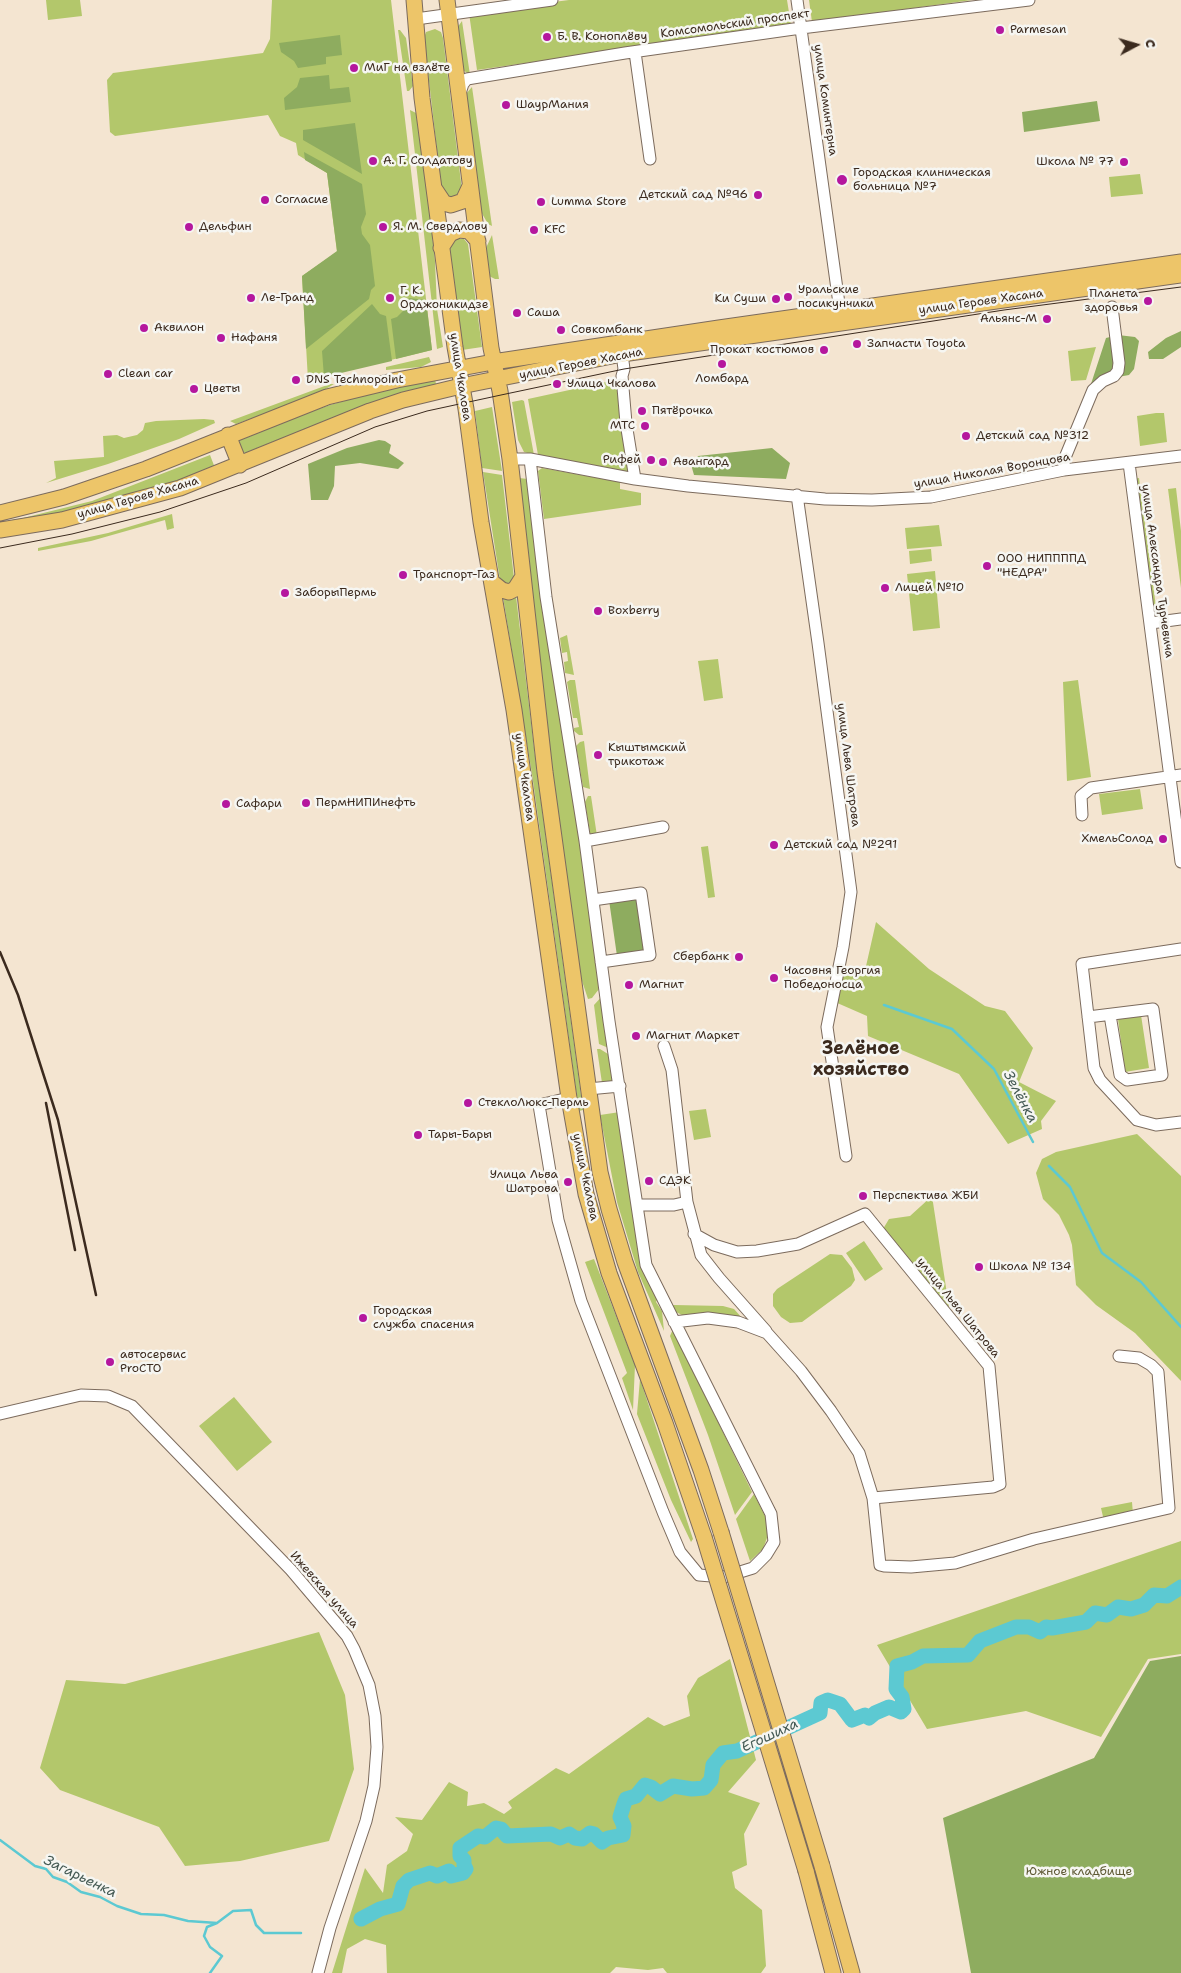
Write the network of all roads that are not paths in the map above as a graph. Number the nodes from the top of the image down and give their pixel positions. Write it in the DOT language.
graph roads {
  1 [pos="414,0"];
  2 [pos="552,0"];
  3 [pos="797,0"];
  4 [pos="1029,0"];
  5 [pos="448,7"];
  6 [pos="416,19"];
  7 [pos="801,28"];
  8 [pos="635,52"];
  9 [pos="459,98"];
  10 [pos="650,159"];
  11 [pos="470,186"];
  12 [pos="433,187"];
  13 [pos="478,241"];
  14 [pos="441,248"];
  15 [pos="1181,262"];
  16 [pos="1181,274"];
  17 [pos="1112,307"];
  18 [pos="840,316"];
  19 [pos="622,354"];
  20 [pos="493,362"];
  21 [pos="458,368"];
  22 [pos="496,380"];
  23 [pos="462,386"];
  24 [pos="228,436"];
  25 [pos="1181,456"];
  26 [pos="510,459"];
  27 [pos="530,459"];
  28 [pos="1129,463"];
  29 [pos="240,465"];
  30 [pos="1064,470"];
  31 [pos="635,479"];
  32 [pos="797,495"];
  33 [pos="0,512"];
  34 [pos="0,530"];
  35 [pos="522,578"];
  36 [pos="492,582"];
  37 [pos="1181,619"];
  38 [pos="1151,623"];
  39 [pos="1175,775"];
  40 [pos="1082,815"];
  41 [pos="663,827"];
  42 [pos="584,841"];
  43 [pos="1181,862"];
  44 [pos="593,900"];
  45 [pos="1181,949"];
  46 [pos="601,962"];
  47 [pos="1110,1014"];
  48 [pos="1088,1017"];
  49 [pos="664,1046"];
  50 [pos="620,1086"];
  51 [pos="588,1089"];
  52 [pos="569,1098"];
  53 [pos="1181,1122"];
  54 [pos="846,1156"];
  55 [pos="687,1202"];
  56 [pos="637,1205"];
  57 [pos="694,1234"];
  58 [pos="674,1322"];
  59 [pos="767,1333"];
  60 [pos="1118,1356"];
  61 [pos="0,1414"];
  62 [pos="873,1498"];
  63 [pos="322,1957"];
  64 [pos="314,1973"];
  65 [pos="318,1973"];
  66 [pos="833,1973"];
  67 [pos="852,1973"];
  1 -- 6 [label="main road, улица Чкалова"];
  2 -- 5 [label="street"];
  3 -- 7 [label="street, улица Коминтерна"];
  4 -- 7 [label="street, Комсомольский проспект"];
  5 -- 6 [label="street"];
  5 -- 9 [label="main road, улица Чкалова"];
  6 -- 12 [label="main road, улица Чкалова"];
  7 -- 8 [label="street, Комсомольский проспект"];
  7 -- 18 [label="street, улица Коминтерна"];
  8 -- 9 [label="street, Комсомольский проспект"];
  8 -- 10 [label="street"];
  9 -- 11 [label="main road, улица Чкалова"];
  11 -- 12 [label="main road"];
  11 -- 13 [label="main road, улица Чкалова"];
  12 -- 14 [label="main road, улица Чкалова"];
  13 -- 14 [label="main road"];
  13 -- 20 [label="main road, улица Чкалова"];
  14 -- 21 [label="main road, улица Чкалова"];
  15 -- 18 [label="main road, улица Героев Хасана"];
  16 -- 18 [label="main road, улица Героев Хасана"];
  17 -- 30 [label="street"];
  18 -- 19 [label="main road, улица Героев Хасана"];
  18 -- 20 [label="main road, улица Героев Хасана"];
  19 -- 22 [label="main road, улица Героев Хасана"];
  19 -- 31 [label="street"];
  20 -- 21 [label="main road, улица Героев Хасана"];
  20 -- 22 [label="main road, улица Чкалова"];
  21 -- 23 [label="main road, улица Чкалова"];
  21 -- 24 [label="main road, улица Героев Хасана"];
  22 -- 23 [label="main road, улица Героев Хасана"];
  22 -- 26 [label="main road, улица Чкалова"];
  23 -- 29 [label="main road, улица Героев Хасана"];
  23 -- 36 [label="main road, улица Чкалова"];
  24 -- 29 [label="main road"];
  24 -- 33 [label="main road, улица Героев Хасана"];
  25 -- 28 [label="street, улица Николая Воронцова"];
  26 -- 27 [label="street, улица Николая Воронцова"];
  26 -- 35 [label="main road, улица Чкалова"];
  27 -- 31 [label="street, улица Николая Воронцова"];
  27 -- 42 [label="street"];
  28 -- 30 [label="street, улица Николая Воронцова"];
  28 -- 38 [label="street, улица Александра Турчевича"];
  29 -- 34 [label="main road, улица Героев Хасана"];
  30 -- 32 [label="street, улица Николая Воронцова"];
  31 -- 32 [label="street, улица Николая Воронцова"];
  32 -- 54 [label="street, улица Льва Шатрова"];
  35 -- 36 [label="main road"];
  35 -- 51 [label="main road, улица Чкалова"];
  36 -- 52 [label="main road, улица Чкалова"];
  37 -- 38 [label="street"];
  38 -- 39 [label="street, улица Александра Турчевича"];
  39 -- 40 [label="street"];
  39 -- 43 [label="street, улица Александра Турчевича"];
  41 -- 42 [label="street"];
  42 -- 44 [label="street"];
  44 -- 46 [label="street"];
  44 -- 46 [label="street"];
  45 -- 48 [label="street"];
  46 -- 50 [label="street"];
  47 -- 47 [label="street"];
  47 -- 48 [label="street"];
  48 -- 53 [label="street"];
  49 -- 55 [label="street"];
  50 -- 51 [label="street"];
  50 -- 56 [label="street"];
  51 -- 67 [label="main road, улица Чкалова, bridge"];
  52 -- 58 [label="street"];
  52 -- 66 [label="main road, улица Чкалова, bridge"];
  55 -- 56 [label="street"];
  55 -- 57 [label="street"];
  56 -- 58 [label="street"];
  57 -- 59 [label="street"];
  57 -- 62 [label="street, улица Льва Шатрова"];
  58 -- 59 [label="street"];
  59 -- 62 [label="street"];
  60 -- 62 [label="street"];
  61 -- 63 [label="street, Ижевская улица"];
  63 -- 64 [label="street"];
  63 -- 65 [label="street, Ижевская улица"];
}
